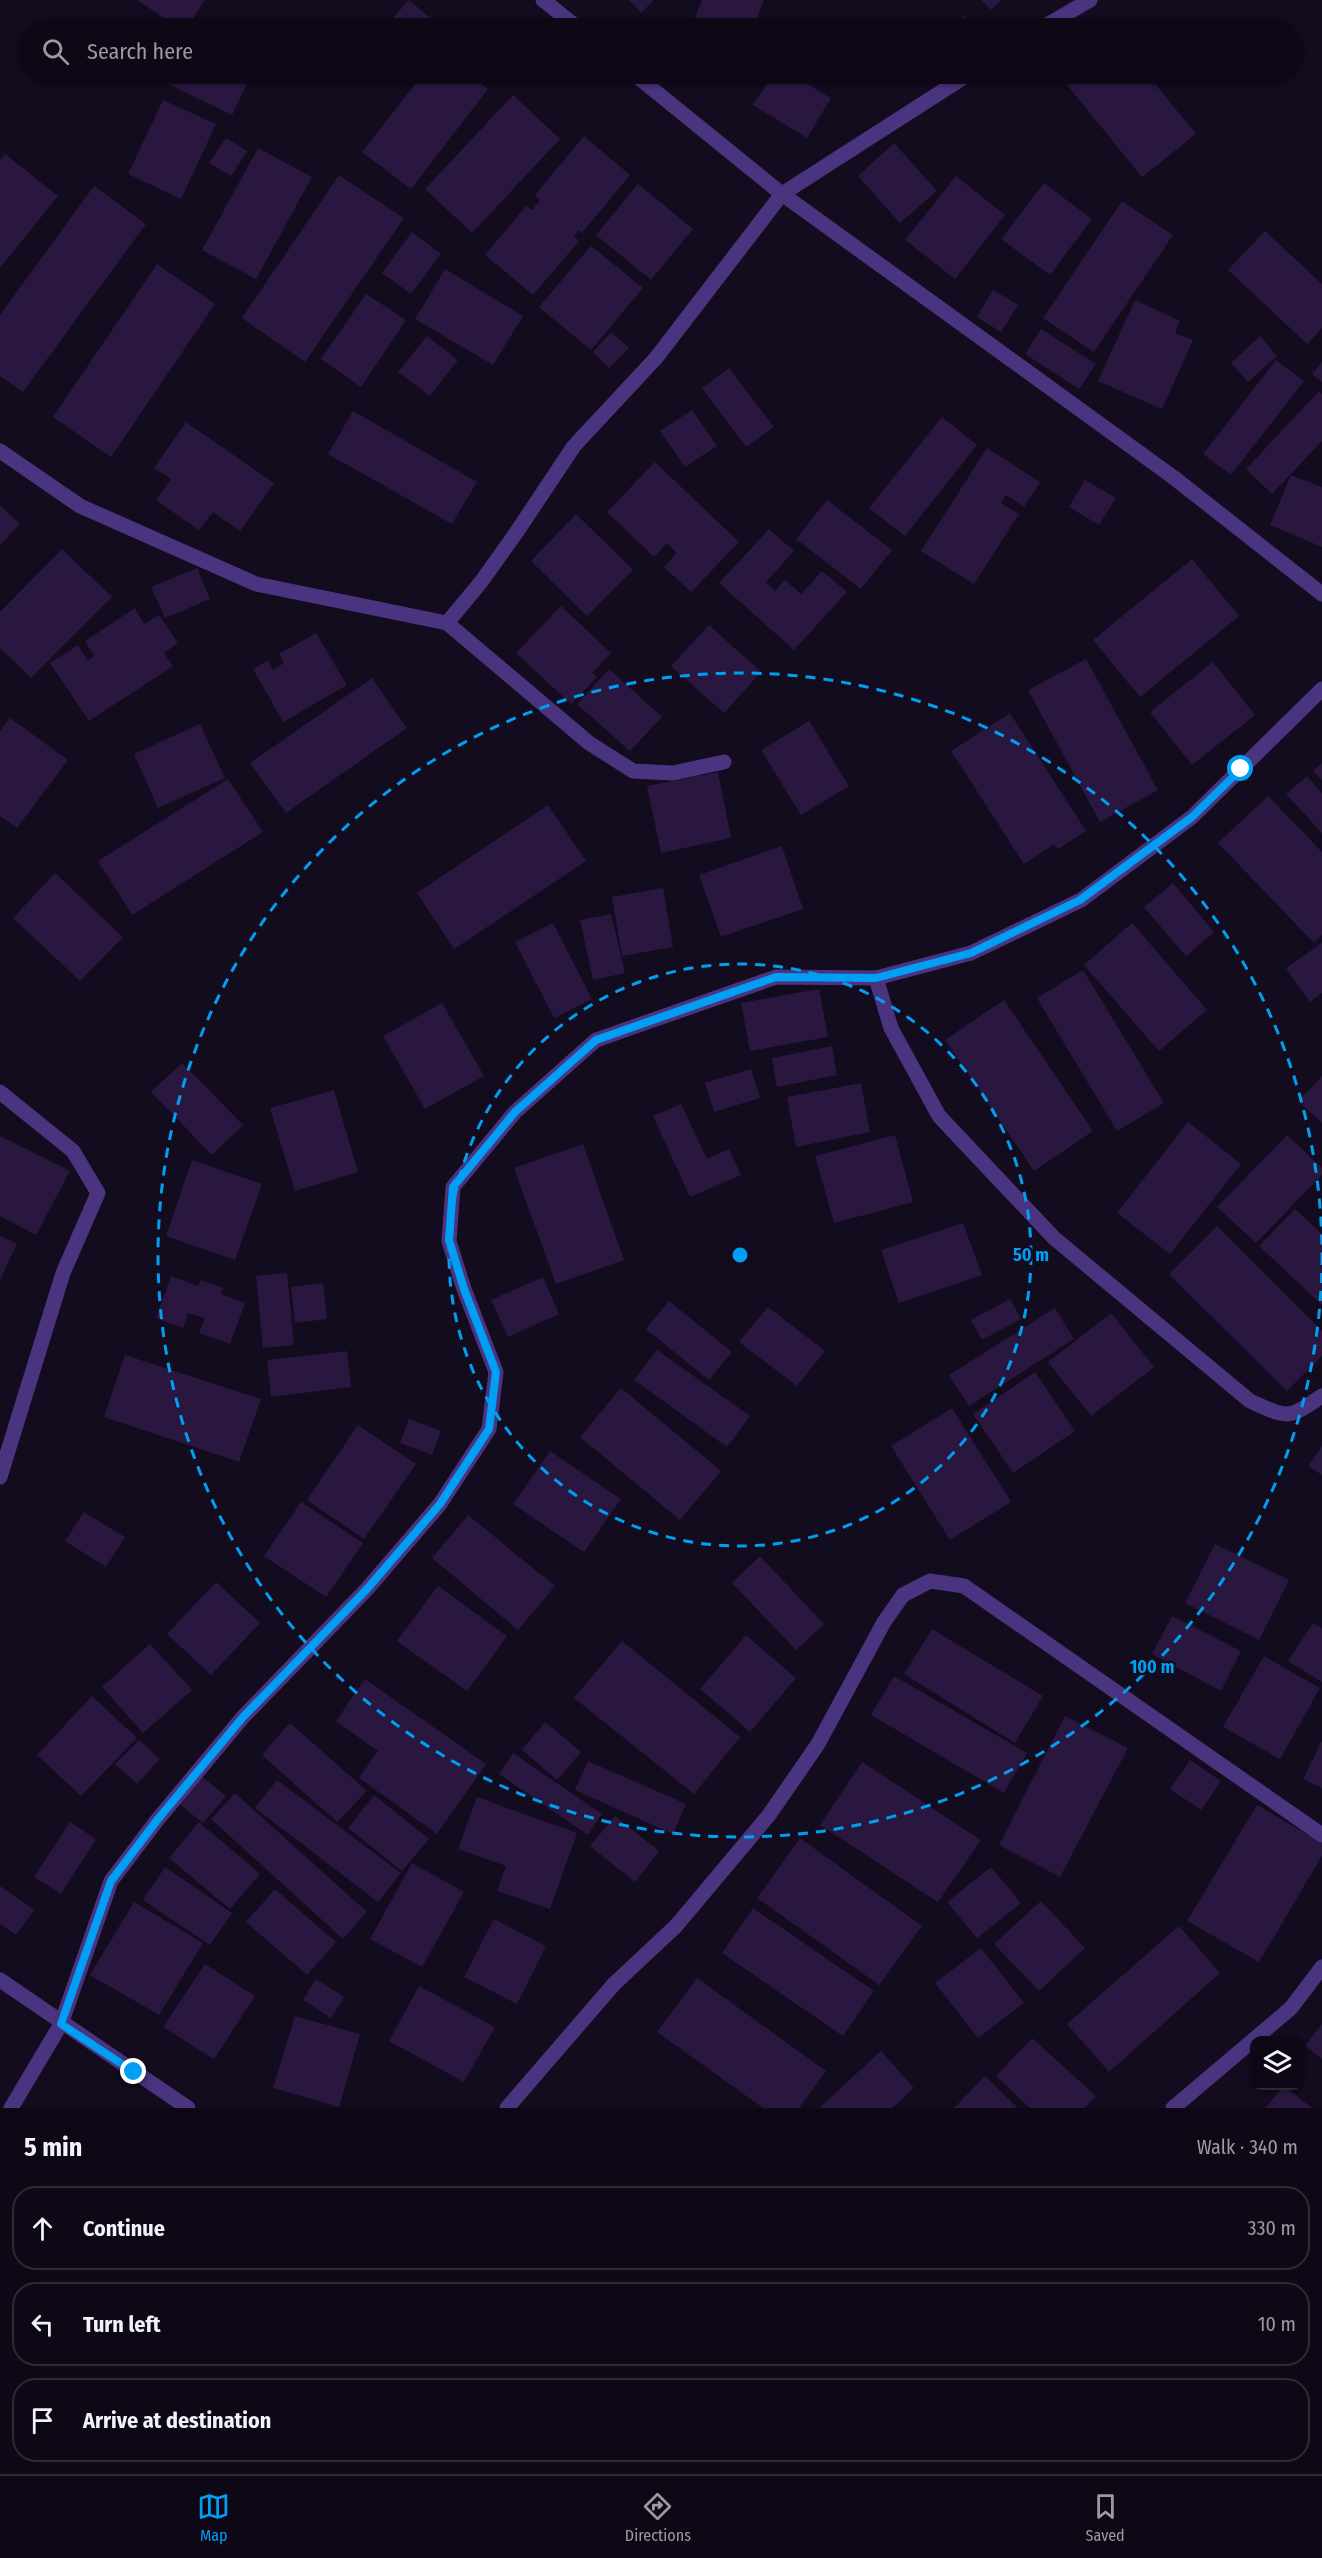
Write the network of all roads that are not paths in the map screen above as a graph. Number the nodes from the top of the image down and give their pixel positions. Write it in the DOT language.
graph roads {
  1 [pos="543,0"];
  2 [pos="1089,0"];
  3 [pos="566,18"];
  4 [pos="1059,18"];
  5 [pos="646,84"];
  6 [pos="953,84"];
  7 [pos="782,194"];
  8 [pos="0,451"];
  9 [pos="1322,594"];
  10 [pos="447,623"];
  11 [pos="1322,689"];
  12 [pos="724,762"];
  13 [pos="876,978"];
  14 [pos="0,1092"];
  15 [pos="1322,1396"];
  16 [pos="0,1477"];
  17 [pos="1322,1835"];
  18 [pos="1322,1968"];
  19 [pos="0,1980"];
  20 [pos="61,2024"];
  21 [pos="11,2108"];
  22 [pos="188,2108"];
  23 [pos="507,2108"];
  24 [pos="1173,2108"];
  1 -- 3 [label="street"];
  2 -- 4 [label="street"];
  5 -- 7 [label="street"];
  6 -- 7 [label="street"];
  7 -- 9 [label="street"];
  7 -- 10 [label="street"];
  8 -- 10 [label="street"];
  10 -- 12 [label="street"];
  11 -- 13 [label="street"];
  13 -- 15 [label="street"];
  13 -- 20 [label="street"];
  14 -- 16 [label="street"];
  17 -- 23 [label="street"];
  18 -- 24 [label="street"];
  19 -- 20 [label="street"];
  20 -- 21 [label="street"];
  20 -- 22 [label="street"];
}
